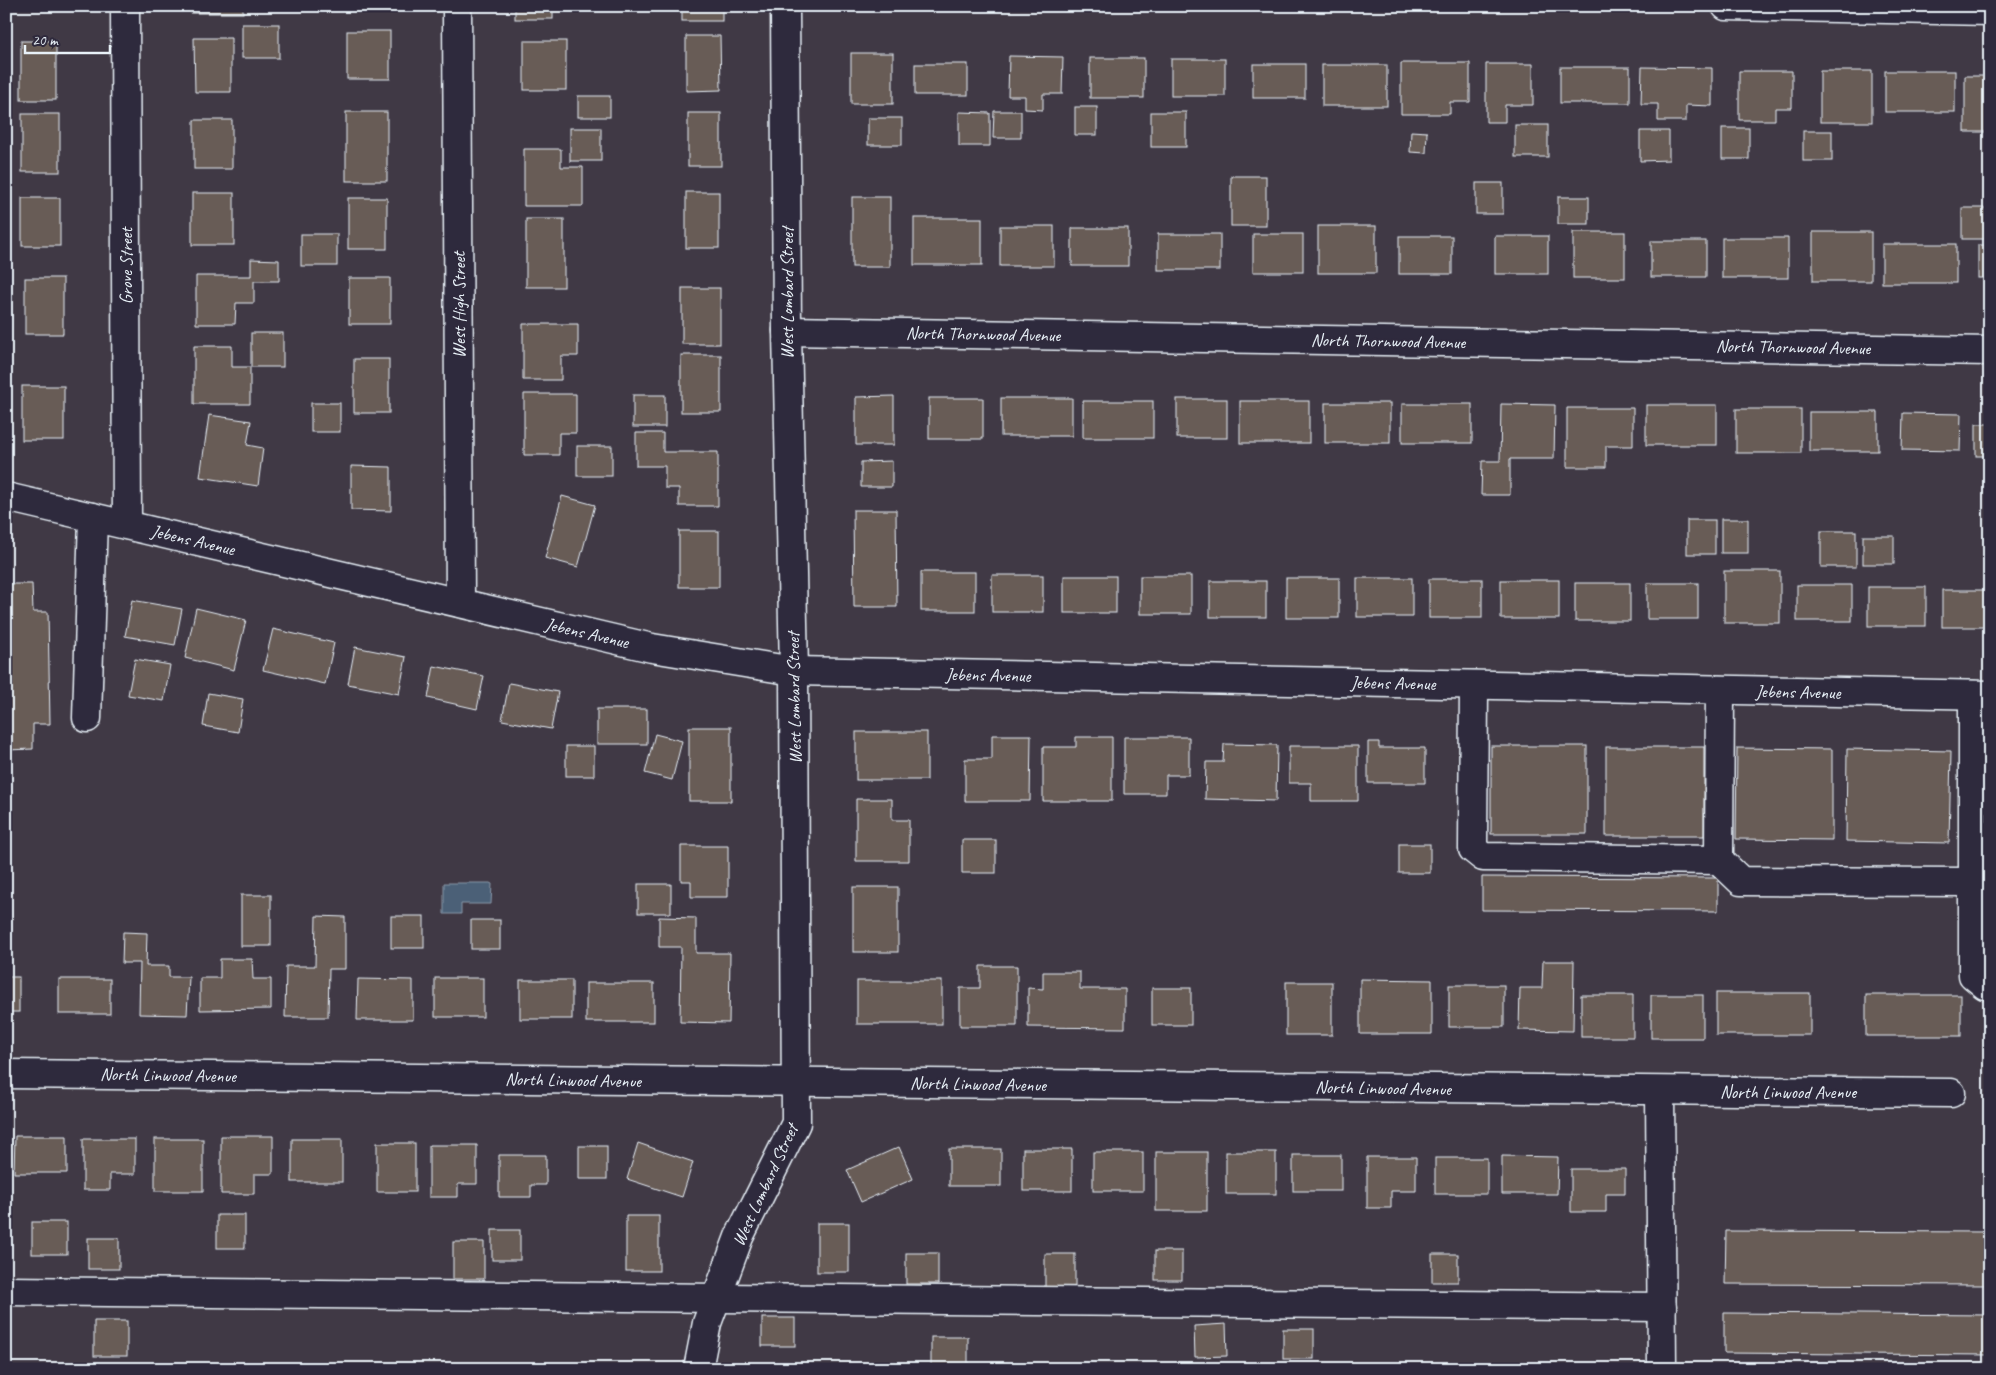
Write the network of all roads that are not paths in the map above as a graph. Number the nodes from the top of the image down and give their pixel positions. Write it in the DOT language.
graph roads {
  1 [pos="125,6"];
  2 [pos="458,6"];
  3 [pos="785,6"];
  4 [pos="1726,6"];
  5 [pos="1990,11"];
  6 [pos="786,331"];
  7 [pos="1990,350"];
  8 [pos="6,497"];
  9 [pos="94,517"];
  10 [pos="127,525"];
  11 [pos="460,603"];
  12 [pos="794,671"];
  13 [pos="1474,685"];
  14 [pos="1720,690"];
  15 [pos="1982,695"];
  16 [pos="87,718"];
  17 [pos="1719,860"];
  18 [pos="1973,882"];
  19 [pos="1990,986"];
  20 [pos="6,1074"];
  21 [pos="797,1082"];
  22 [pos="1660,1091"];
  23 [pos="1951,1092"];
  24 [pos="6,1291"];
  25 [pos="717,1299"];
  26 [pos="1662,1307"];
  27 [pos="698,1369"];
  28 [pos="1662,1369"];
  1 -- 10 [label="street, Grove Street"];
  2 -- 11 [label="street, West High Street"];
  3 -- 6 [label="street, West Lombard Street"];
  4 -- 5 [label="street"];
  6 -- 7 [label="street, North Thornwood Avenue"];
  6 -- 12 [label="street, West Lombard Street"];
  8 -- 9 [label="street, Jebens Avenue"];
  9 -- 10 [label="street, Jebens Avenue"];
  9 -- 16 [label="street"];
  10 -- 11 [label="street, Jebens Avenue"];
  11 -- 12 [label="street, Jebens Avenue"];
  12 -- 13 [label="street, Jebens Avenue"];
  12 -- 21 [label="street, West Lombard Street"];
  13 -- 14 [label="street, Jebens Avenue"];
  13 -- 17 [label="street"];
  14 -- 15 [label="street, Jebens Avenue"];
  14 -- 17 [label="street"];
  15 -- 18 [label="street"];
  17 -- 18 [label="street"];
  18 -- 19 [label="street"];
  20 -- 21 [label="street, North Linwood Avenue"];
  21 -- 22 [label="street, North Linwood Avenue"];
  21 -- 25 [label="street, West Lombard Street"];
  22 -- 23 [label="street, North Linwood Avenue"];
  22 -- 26 [label="street"];
  24 -- 25 [label="street"];
  25 -- 26 [label="street"];
  25 -- 27 [label="street, West Lombard Street"];
  26 -- 28 [label="street"];
}
